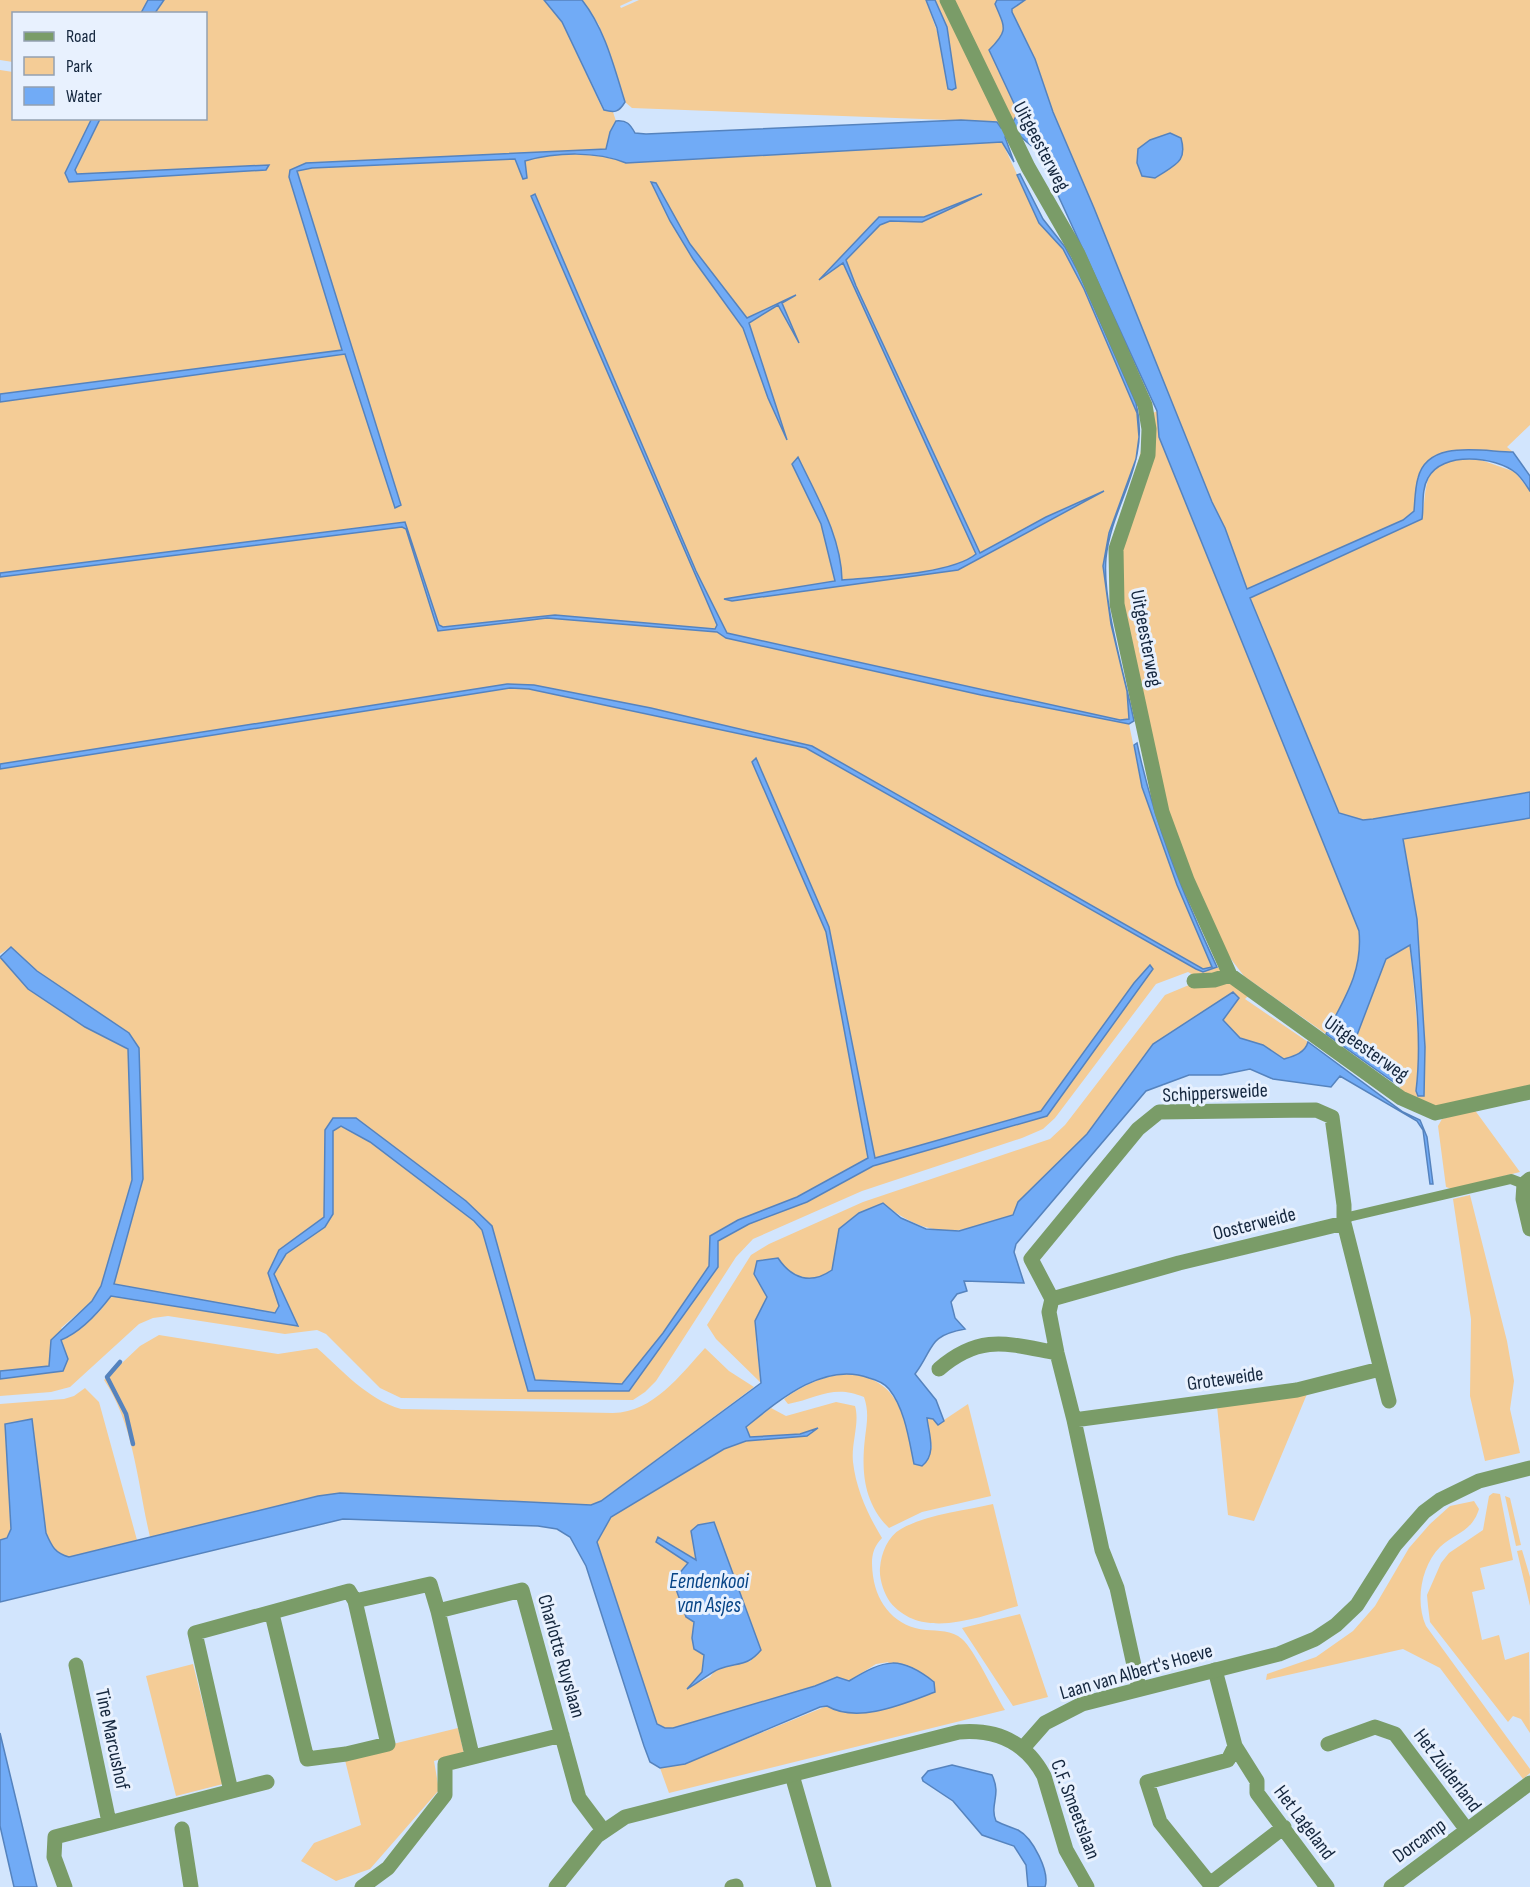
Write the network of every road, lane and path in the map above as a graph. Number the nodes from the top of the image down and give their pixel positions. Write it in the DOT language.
graph roads {
  1 [pos="947,0"];
  2 [pos="1230,975"];
  3 [pos="1194,981"];
  4 [pos="1530,1092"];
  5 [pos="1527,1182"];
  6 [pos="1344,1220"];
  7 [pos="1530,1229"];
  8 [pos="1052,1299"];
  9 [pos="1057,1353"];
  10 [pos="939,1369"];
  11 [pos="1380,1369"];
  12 [pos="1389,1401"];
  13 [pos="1074,1420"];
  14 [pos="1530,1468"];
  15 [pos="355,1601"];
  16 [pos="438,1611"];
  17 [pos="272,1614"];
  18 [pos="76,1665"];
  19 [pos="1215,1670"];
  20 [pos="1139,1688"];
  21 [pos="562,1735"];
  22 [pos="1328,1744"];
  23 [pos="1235,1746"];
  24 [pos="1023,1748"];
  25 [pos="472,1755"];
  26 [pos="792,1775"];
  27 [pos="267,1782"];
  28 [pos="1530,1783"];
  29 [pos="231,1791"];
  30 [pos="109,1822"];
  31 [pos="1284,1827"];
  32 [pos="182,1829"];
  33 [pos="603,1830"];
  34 [pos="1467,1830"];
  35 [pos="65,1887"];
  36 [pos="191,1887"];
  37 [pos="362,1887"];
  38 [pos="556,1887"];
  39 [pos="824,1887"];
  40 [pos="1087,1887"];
  41 [pos="1327,1887"];
  42 [pos="1391,1887"];
  1 -- 2 [label="street, Uitgeesterweg"];
  2 -- 3 [label="street"];
  2 -- 4 [label="street, Uitgeesterweg"];
  5 -- 6 [label="street"];
  5 -- 7 [label="street"];
  6 -- 8 [label="street, Oosterweide"];
  6 -- 8 [label="street, Schippersweide"];
  6 -- 11 [label="street"];
  8 -- 9 [label="street"];
  9 -- 10 [label="street"];
  9 -- 13 [label="street"];
  11 -- 12 [label="street"];
  11 -- 13 [label="street, Groteweide"];
  13 -- 20 [label="street"];
  14 -- 19 [label="street, Laan van Albert's Hoeve"];
  15 -- 16 [label="street"];
  15 -- 17 [label="street"];
  15 -- 17 [label="street"];
  16 -- 21 [label="street, Charlotte Ruyslaan"];
  16 -- 25 [label="street"];
  17 -- 29 [label="street"];
  18 -- 30 [label="street, Tine Marcushof"];
  19 -- 20 [label="street, Laan van Albert's Hoeve"];
  19 -- 23 [label="street"];
  20 -- 24 [label="street, Laan van Albert's Hoeve"];
  21 -- 25 [label="street, Charlotte Ruyslaan"];
  21 -- 33 [label="street, Charlotte Ruyslaan"];
  22 -- 34 [label="street, Het Zuiderland"];
  23 -- 31 [label="street, Het Lageland"];
  23 -- 31 [label="street"];
  24 -- 26 [label="street"];
  24 -- 40 [label="street, C.F. Smeetslaan"];
  25 -- 37 [label="street, Charlotte Ruyslaan"];
  26 -- 33 [label="street"];
  26 -- 39 [label="street"];
  27 -- 29 [label="street"];
  28 -- 34 [label="street, Dorcamp"];
  29 -- 30 [label="street"];
  30 -- 35 [label="street"];
  31 -- 41 [label="street, Het Lageland"];
  32 -- 36 [label="street"];
  33 -- 38 [label="street"];
  34 -- 42 [label="street, Dorcamp"];
}
